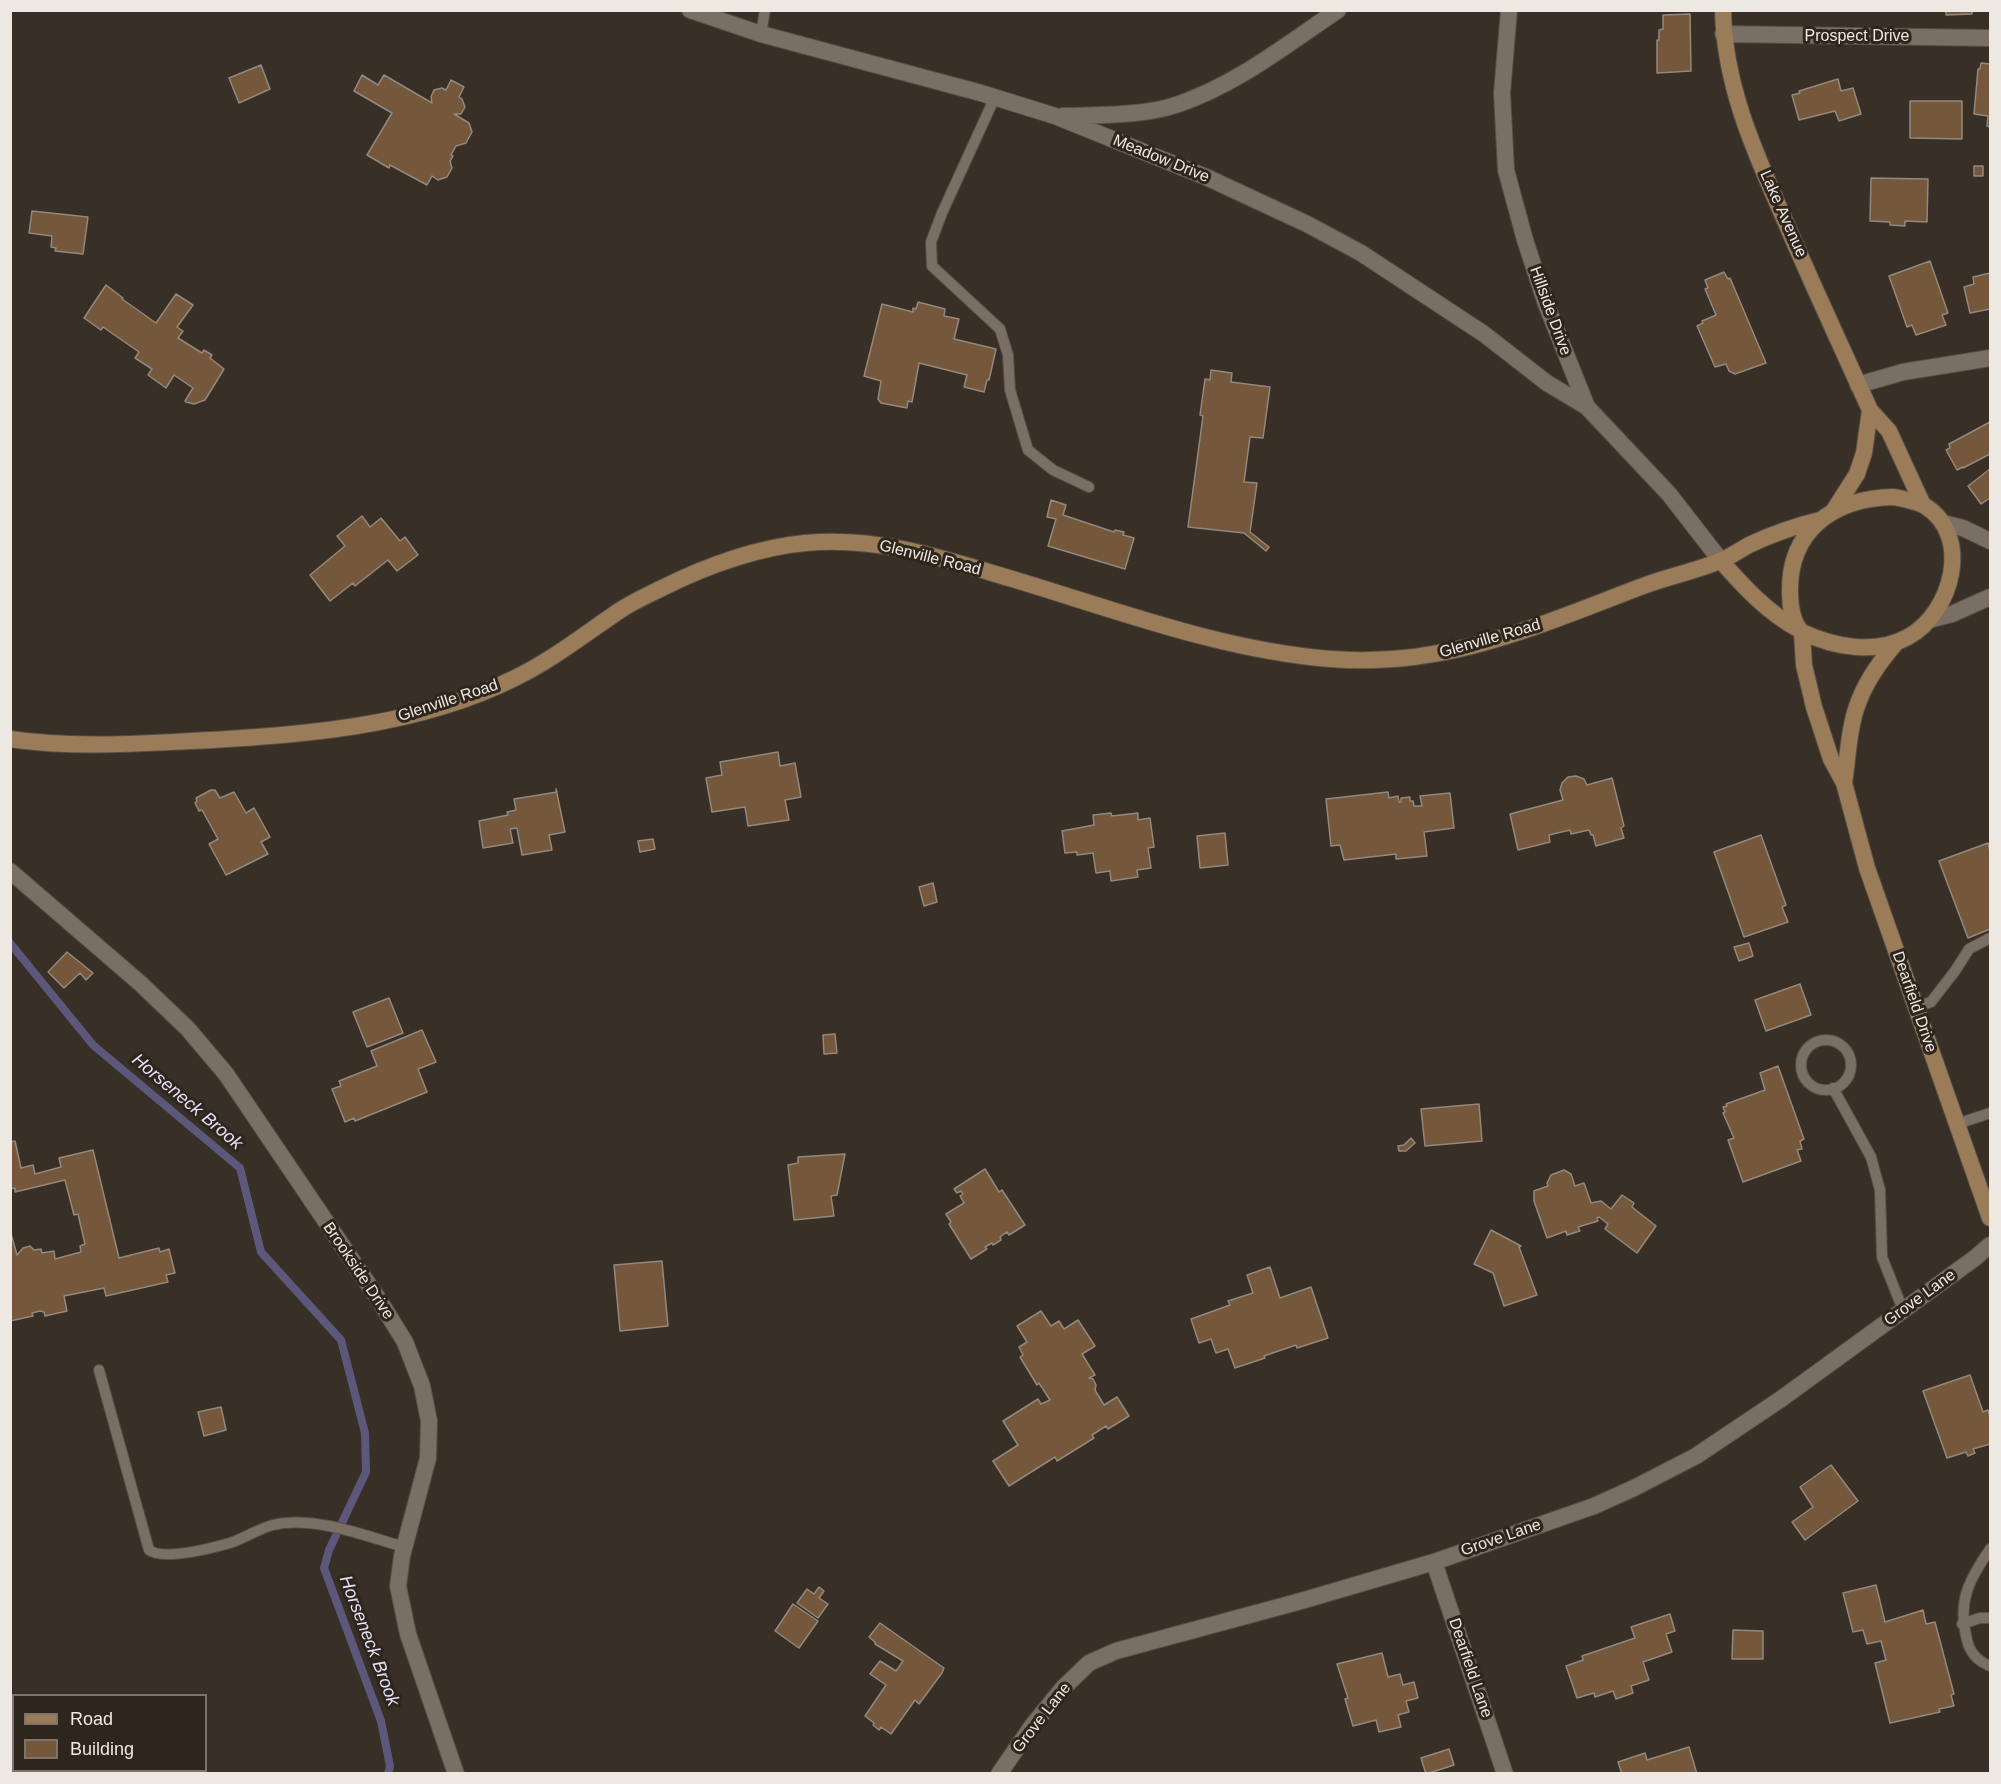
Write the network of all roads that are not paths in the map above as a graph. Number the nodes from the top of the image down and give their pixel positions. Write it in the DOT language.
graph roads {
  1 [pos="690,10"];
  2 [pos="765,10"];
  3 [pos="1338,10"];
  4 [pos="1509,10"];
  5 [pos="1723,10"];
  6 [pos="761,34"];
  7 [pos="1723,34"];
  8 [pos="1990,38"];
  9 [pos="994,98"];
  10 [pos="1055,116"];
  11 [pos="1990,358"];
  12 [pos="1858,385"];
  13 [pos="1587,407"];
  14 [pos="1870,410"];
  15 [pos="1089,487"];
  16 [pos="1923,505"];
  17 [pos="1827,515"];
  18 [pos="1943,523"];
  19 [pos="1990,541"];
  20 [pos="1721,561"];
  21 [pos="1990,597"];
  22 [pos="1929,620"];
  23 [pos="1800,631"];
  24 [pos="1897,642"];
  25 [pos="10,739"];
  26 [pos="1844,783"];
  27 [pos="10,871"];
  28 [pos="1990,938"];
  29 [pos="1916,1007"];
  30 [pos="1833,1088"];
  31 [pos="1990,1113"];
  32 [pos="1957,1124"];
  33 [pos="1990,1218"];
  34 [pos="1990,1245"];
  35 [pos="1904,1310"];
  36 [pos="99,1370"];
  37 [pos="404,1546"];
  38 [pos="1990,1549"];
  39 [pos="1434,1562"];
  40 [pos="1990,1618"];
  41 [pos="1962,1624"];
  42 [pos="1990,1666"];
  43 [pos="456,1773"];
  44 [pos="999,1773"];
  45 [pos="1505,1773"];
  1 -- 6 [label="street, Meadow Drive"];
  2 -- 6 [label="lane"];
  3 -- 10 [label="street"];
  4 -- 13 [label="street, Hillside Drive"];
  5 -- 7 [label="main road, Lake Avenue"];
  6 -- 9 [label="street, Meadow Drive"];
  7 -- 8 [label="street, Prospect Drive"];
  7 -- 12 [label="main road, Lake Avenue"];
  9 -- 10 [label="street, Meadow Drive"];
  9 -- 15 [label="lane"];
  10 -- 13 [label="street, Meadow Drive"];
  11 -- 12 [label="street"];
  12 -- 14 [label="main road, Lake Avenue"];
  13 -- 20 [label="street, Hillside Drive"];
  14 -- 16 [label="main road, Lake Avenue"];
  14 -- 17 [label="main road"];
  16 -- 17 [label="main road"];
  16 -- 18 [label="main road"];
  17 -- 20 [label="main road, Glenville Road"];
  17 -- 23 [label="main road"];
  18 -- 19 [label="street"];
  18 -- 22 [label="main road"];
  20 -- 23 [label="main road"];
  20 -- 25 [label="main road, Glenville Road"];
  21 -- 22 [label="street"];
  22 -- 24 [label="main road"];
  23 -- 24 [label="main road"];
  23 -- 26 [label="main road, Dearfield Drive"];
  24 -- 26 [label="main road, Dearfield Drive"];
  26 -- 29 [label="main road, Dearfield Drive"];
  27 -- 37 [label="street, Brookside Drive"];
  28 -- 29 [label="lane"];
  29 -- 32 [label="main road, Dearfield Drive"];
  30 -- 30 [label="lane"];
  30 -- 35 [label="lane"];
  31 -- 32 [label="lane"];
  32 -- 33 [label="main road, Dearfield Drive"];
  34 -- 35 [label="street, Grove Lane"];
  35 -- 39 [label="street, Grove Lane"];
  36 -- 37 [label="lane"];
  37 -- 43 [label="street, Brookside Drive"];
  38 -- 41 [label="lane"];
  39 -- 44 [label="street, Grove Lane"];
  39 -- 45 [label="street, Dearfield Lane"];
  40 -- 41 [label="lane"];
  41 -- 42 [label="lane"];
}
